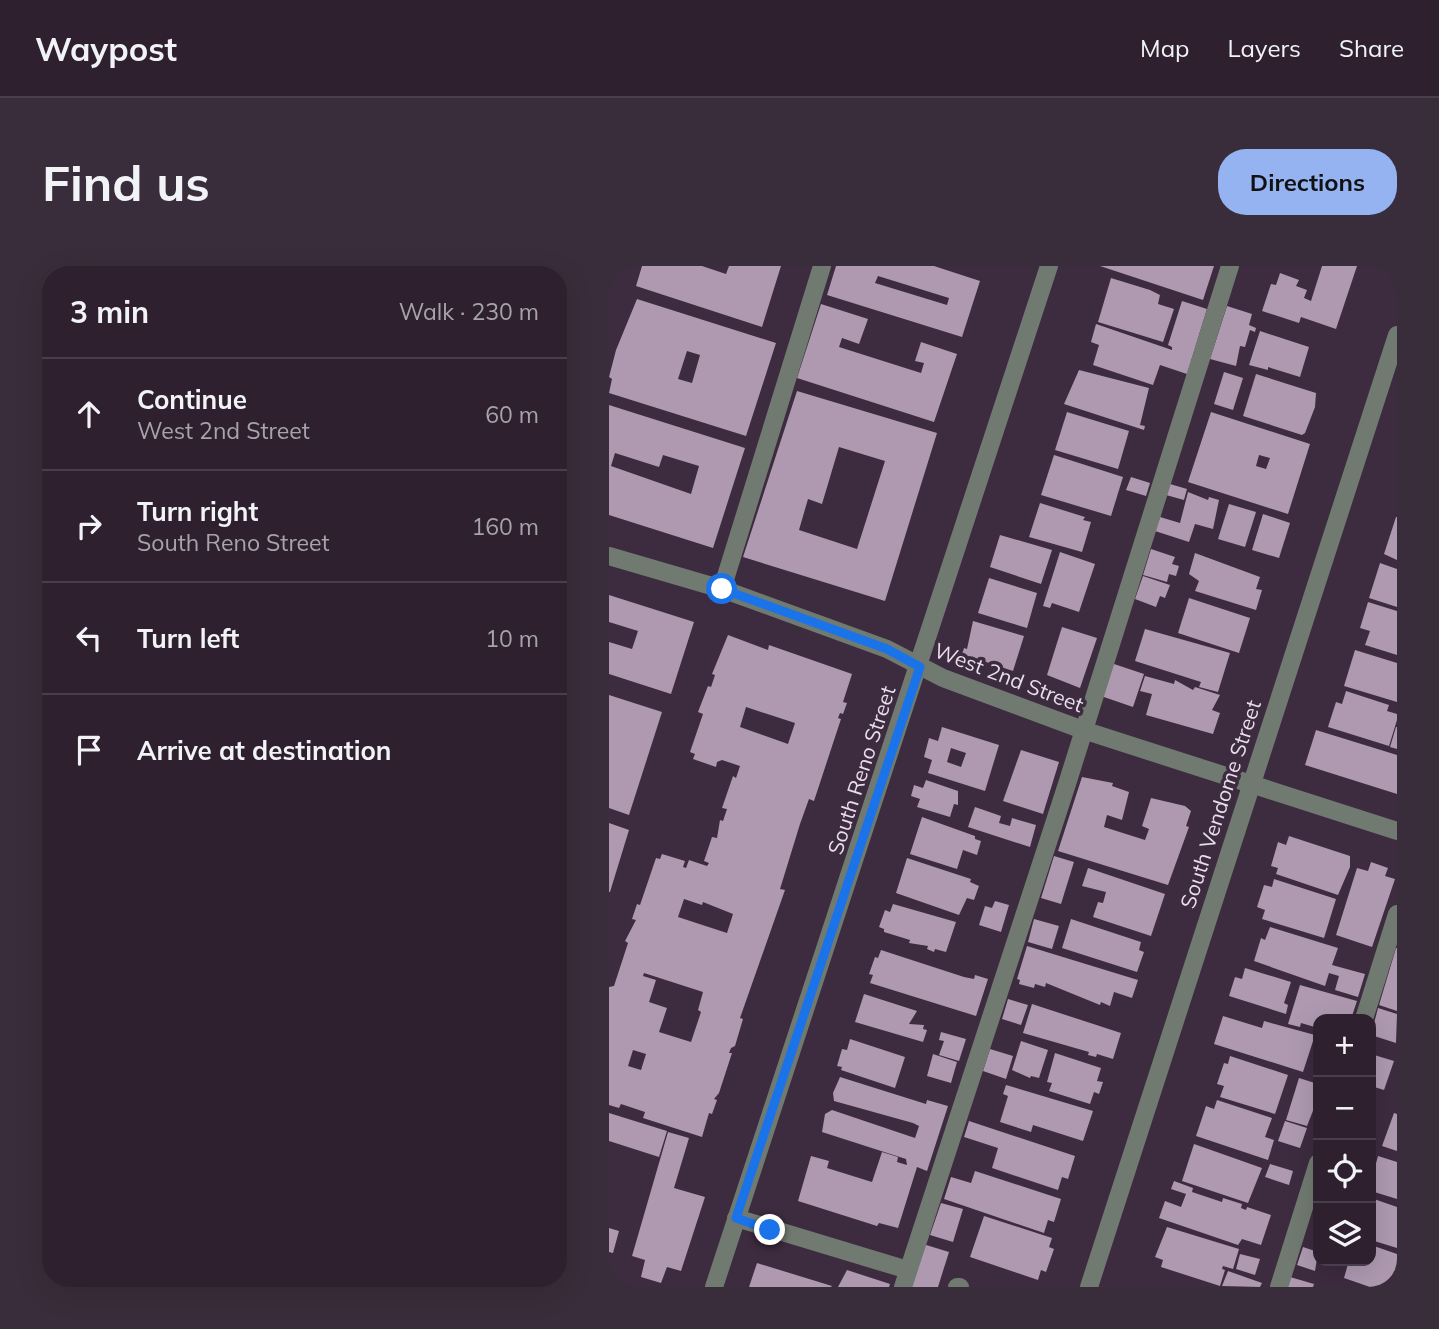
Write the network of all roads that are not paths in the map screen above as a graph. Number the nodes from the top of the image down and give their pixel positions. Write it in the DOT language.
graph roads {
  1 [pos="822,266"];
  2 [pos="1049,266"];
  3 [pos="1230,266"];
  4 [pos="1397,335"];
  5 [pos="609,556"];
  6 [pos="722,589"];
  7 [pos="920,667"];
  8 [pos="1083,730"];
  9 [pos="1251,784"];
  10 [pos="1397,831"];
  11 [pos="1397,914"];
  12 [pos="1366,1014"];
  13 [pos="1313,1179"];
  14 [pos="736,1218"];
  15 [pos="906,1279"];
  16 [pos="714,1287"];
  17 [pos="1089,1287"];
  18 [pos="1279,1287"];
  1 -- 6 [label="street"];
  2 -- 7 [label="street, South Reno Street"];
  3 -- 8 [label="street"];
  4 -- 9 [label="street, South Vendome Street"];
  5 -- 6 [label="street, West 2nd Street"];
  6 -- 7 [label="street, West 2nd Street"];
  7 -- 8 [label="street, West 2nd Street"];
  7 -- 14 [label="street, South Reno Street"];
  8 -- 9 [label="street, West 2nd Street"];
  8 -- 15 [label="street"];
  9 -- 10 [label="street, West 2nd Street"];
  9 -- 17 [label="street, South Vendome Street"];
  11 -- 12 [label="street"];
  13 -- 18 [label="street"];
  14 -- 15 [label="street"];
  14 -- 16 [label="street, South Reno Street"];
}
